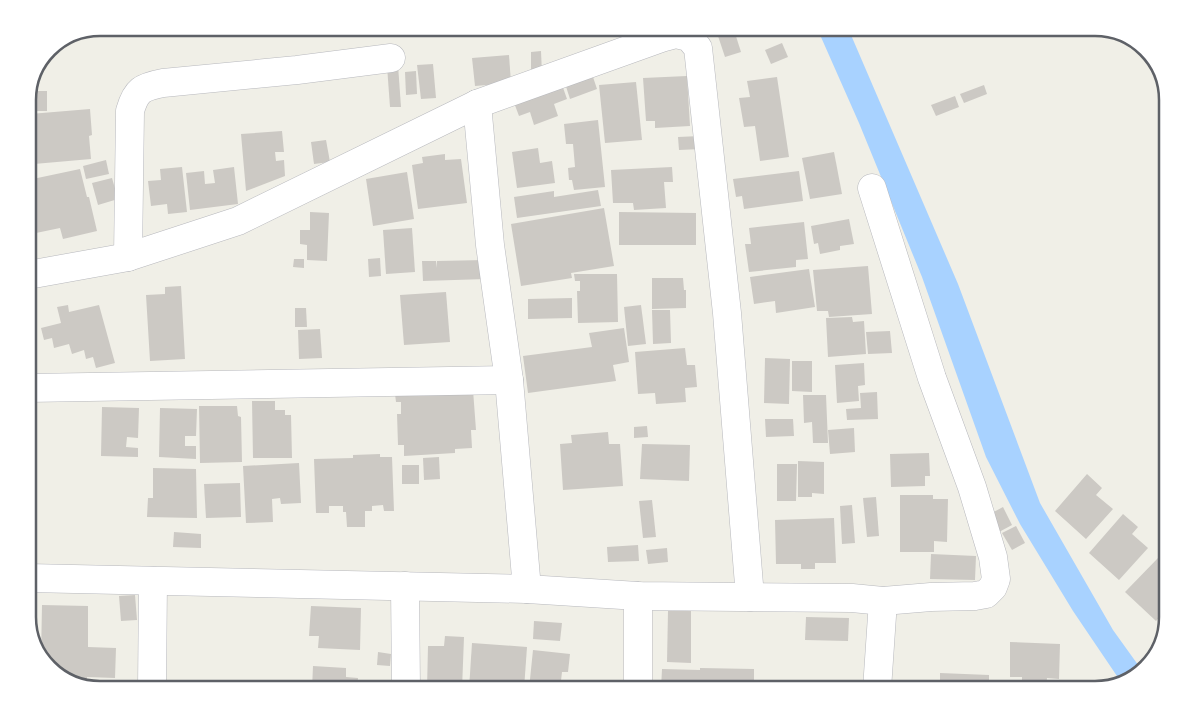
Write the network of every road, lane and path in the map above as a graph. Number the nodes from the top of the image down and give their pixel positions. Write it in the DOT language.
graph roads {
  1 [pos="668,36"];
  2 [pos="685,36"];
  3 [pos="391,58"];
  4 [pos="476,104"];
  5 [pos="872,188"];
  6 [pos="128,257"];
  7 [pos="36,274"];
  8 [pos="509,380"];
  9 [pos="36,388"];
  10 [pos="36,578"];
  11 [pos="153,581"];
  12 [pos="405,586"];
  13 [pos="527,590"];
  14 [pos="638,596"];
  15 [pos="750,597"];
  16 [pos="883,601"];
  17 [pos="152,681"];
  18 [pos="406,681"];
  19 [pos="638,681"];
  20 [pos="877,681"];
  1 -- 4 [label="street"];
  2 -- 15 [label="street"];
  3 -- 6 [label="street"];
  4 -- 6 [label="street"];
  4 -- 8 [label="street"];
  5 -- 16 [label="street"];
  6 -- 7 [label="street"];
  8 -- 9 [label="street"];
  8 -- 13 [label="street"];
  10 -- 11 [label="street"];
  11 -- 12 [label="street"];
  11 -- 17 [label="street"];
  12 -- 13 [label="street"];
  12 -- 18 [label="street"];
  13 -- 14 [label="street"];
  14 -- 15 [label="street"];
  14 -- 19 [label="street"];
  15 -- 16 [label="street"];
  16 -- 20 [label="street"];
}
